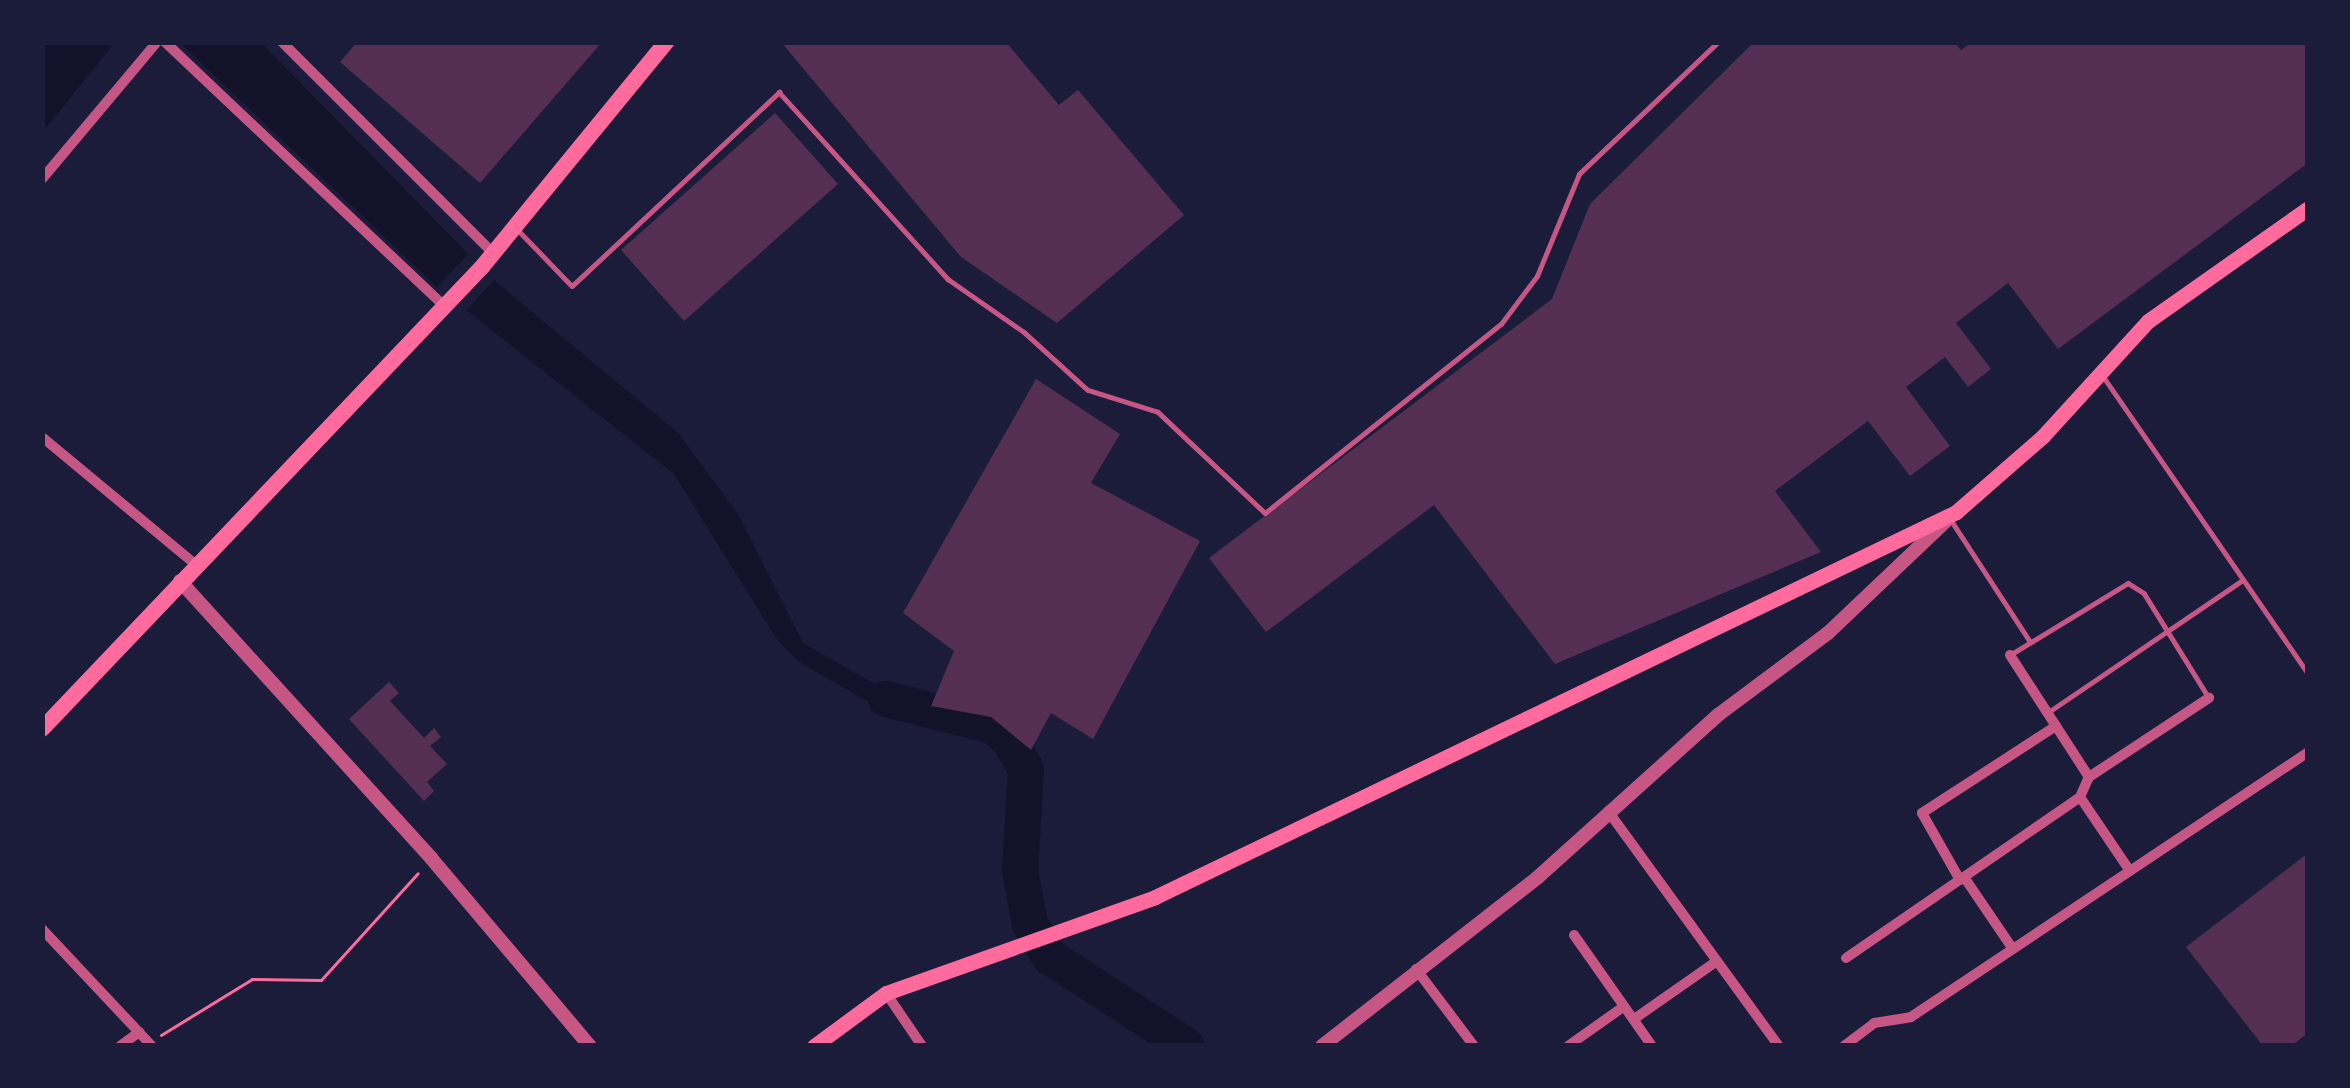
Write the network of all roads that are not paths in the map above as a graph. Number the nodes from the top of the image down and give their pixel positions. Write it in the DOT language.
graph roads {
  1 [pos="161,42"];
  2 [pos="282,42"];
  3 [pos="666,42"];
  4 [pos="1718,42"];
  5 [pos="42,178"];
  6 [pos="2308,208"];
  7 [pos="516,228"];
  8 [pos="488,261"];
  9 [pos="449,303"];
  10 [pos="2100,371"];
  11 [pos="42,436"];
  12 [pos="1953,515"];
  13 [pos="196,565"];
  14 [pos="180,581"];
  15 [pos="2242,581"];
  16 [pos="2170,632"];
  17 [pos="2030,641"];
  18 [pos="2010,655"];
  19 [pos="2308,673"];
  20 [pos="2209,698"];
  21 [pos="2048,713"];
  22 [pos="2056,726"];
  23 [pos="42,729"];
  24 [pos="2308,752"];
  25 [pos="2089,776"];
  26 [pos="2080,797"];
  27 [pos="1608,811"];
  28 [pos="2131,871"];
  29 [pos="1962,878"];
  30 [pos="42,929"];
  31 [pos="1574,934"];
  32 [pos="2013,949"];
  33 [pos="1846,958"];
  34 [pos="1717,961"];
  35 [pos="1416,969"];
  36 [pos="886,992"];
  37 [pos="1623,1007"];
  38 [pos="1634,1019"];
  39 [pos="139,1032"];
  40 [pos="151,1045"];
  41 [pos="120,1046"];
  42 [pos="590,1046"];
  43 [pos="814,1046"];
  44 [pos="922,1046"];
  45 [pos="1322,1046"];
  46 [pos="1474,1046"];
  47 [pos="1568,1046"];
  48 [pos="1652,1046"];
  49 [pos="1779,1046"];
  50 [pos="1844,1046"];
  1 -- 5 [label="street"];
  1 -- 9 [label="street"];
  2 -- 8 [label="street"];
  3 -- 7 [label="highway"];
  4 -- 7 [label="lane"];
  6 -- 10 [label="main road"];
  7 -- 8 [label="highway"];
  8 -- 9 [label="highway"];
  9 -- 13 [label="highway"];
  10 -- 12 [label="main road"];
  10 -- 15 [label="lane"];
  11 -- 13 [label="street"];
  12 -- 17 [label="lane"];
  12 -- 27 [label="street"];
  12 -- 36 [label="main road"];
  13 -- 14 [label="highway"];
  14 -- 23 [label="highway"];
  14 -- 42 [label="street"];
  15 -- 16 [label="lane"];
  15 -- 19 [label="lane"];
  16 -- 17 [label="lane"];
  16 -- 20 [label="lane"];
  16 -- 21 [label="lane"];
  17 -- 18 [label="lane"];
  18 -- 21 [label="street"];
  20 -- 25 [label="street"];
  21 -- 22 [label="street"];
  22 -- 25 [label="street"];
  22 -- 29 [label="street"];
  24 -- 28 [label="street"];
  25 -- 26 [label="street"];
  26 -- 28 [label="street"];
  26 -- 29 [label="street"];
  27 -- 34 [label="street"];
  27 -- 35 [label="street"];
  28 -- 32 [label="street"];
  29 -- 32 [label="street"];
  29 -- 33 [label="street"];
  30 -- 39 [label="street"];
  31 -- 37 [label="street"];
  32 -- 50 [label="street"];
  34 -- 38 [label="street"];
  34 -- 49 [label="street"];
  35 -- 45 [label="street"];
  35 -- 46 [label="street"];
  36 -- 43 [label="main road"];
  36 -- 44 [label="street"];
  37 -- 38 [label="street"];
  37 -- 47 [label="street"];
  38 -- 48 [label="street"];
  39 -- 40 [label="street"];
  39 -- 41 [label="street"];
}
